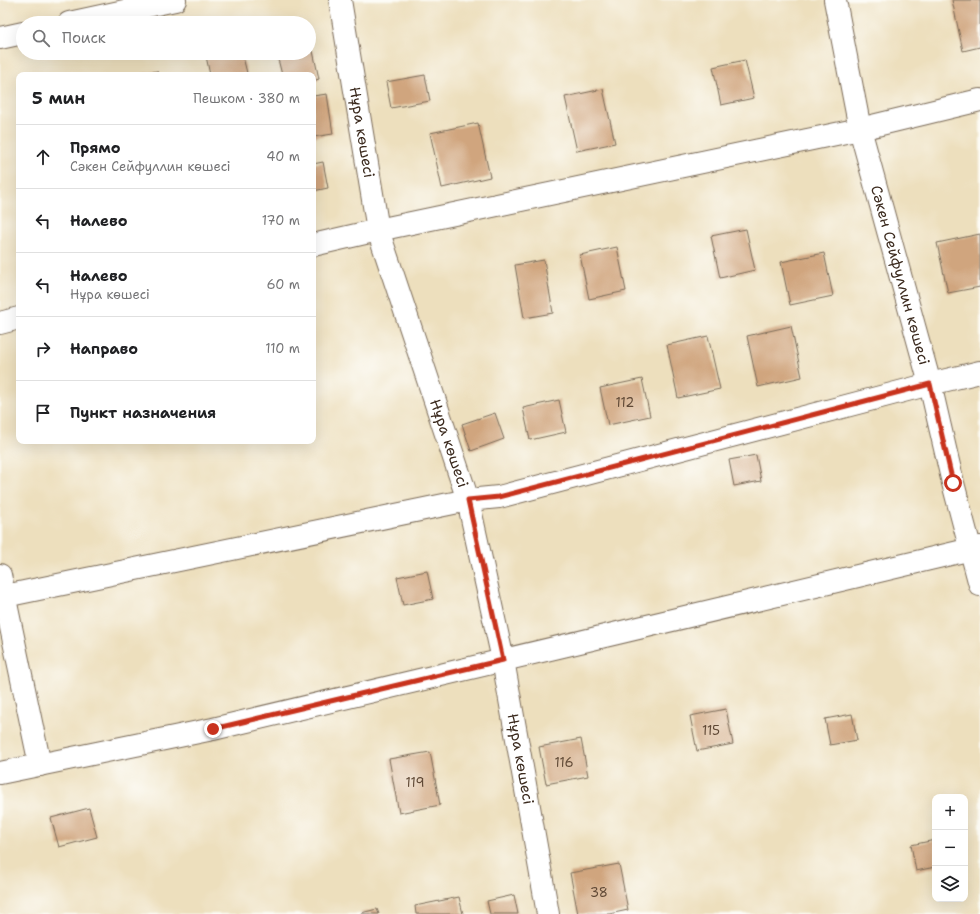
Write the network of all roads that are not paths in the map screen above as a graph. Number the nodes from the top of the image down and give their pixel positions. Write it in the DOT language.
graph roads {
  1 [pos="175,0"];
  2 [pos="340,0"];
  3 [pos="834,0"];
  4 [pos="101,16"];
  5 [pos="16,35"];
  6 [pos="0,38"];
  7 [pos="980,100"];
  8 [pos="860,129"];
  9 [pos="378,230"];
  10 [pos="316,245"];
  11 [pos="16,319"];
  12 [pos="0,323"];
  13 [pos="980,372"];
  14 [pos="930,384"];
  15 [pos="468,500"];
  16 [pos="975,548"];
  17 [pos="980,585"];
  18 [pos="1,589"];
  19 [pos="503,660"];
  20 [pos="40,765"];
  21 [pos="0,773"];
  22 [pos="548,914"];
  1 -- 4 [label="street"];
  2 -- 9 [label="street, Нұра көшесі"];
  3 -- 8 [label="street, Сәкен Сейфуллин көшесі"];
  5 -- 6 [label="street"];
  7 -- 8 [label="street"];
  8 -- 9 [label="street"];
  8 -- 14 [label="street, Сәкен Сейфуллин көшесі"];
  9 -- 10 [label="street"];
  9 -- 15 [label="street, Нұра көшесі"];
  11 -- 12 [label="street"];
  13 -- 14 [label="street"];
  14 -- 15 [label="street"];
  14 -- 16 [label="street, Сәкен Сейфуллин көшесі"];
  15 -- 18 [label="street"];
  15 -- 19 [label="street, Нұра көшесі"];
  16 -- 17 [label="street, Сәкен Сейфуллин көшесі"];
  16 -- 19 [label="street"];
  18 -- 20 [label="street"];
  19 -- 20 [label="street"];
  19 -- 22 [label="street, Нұра көшесі"];
  20 -- 21 [label="street"];
}
